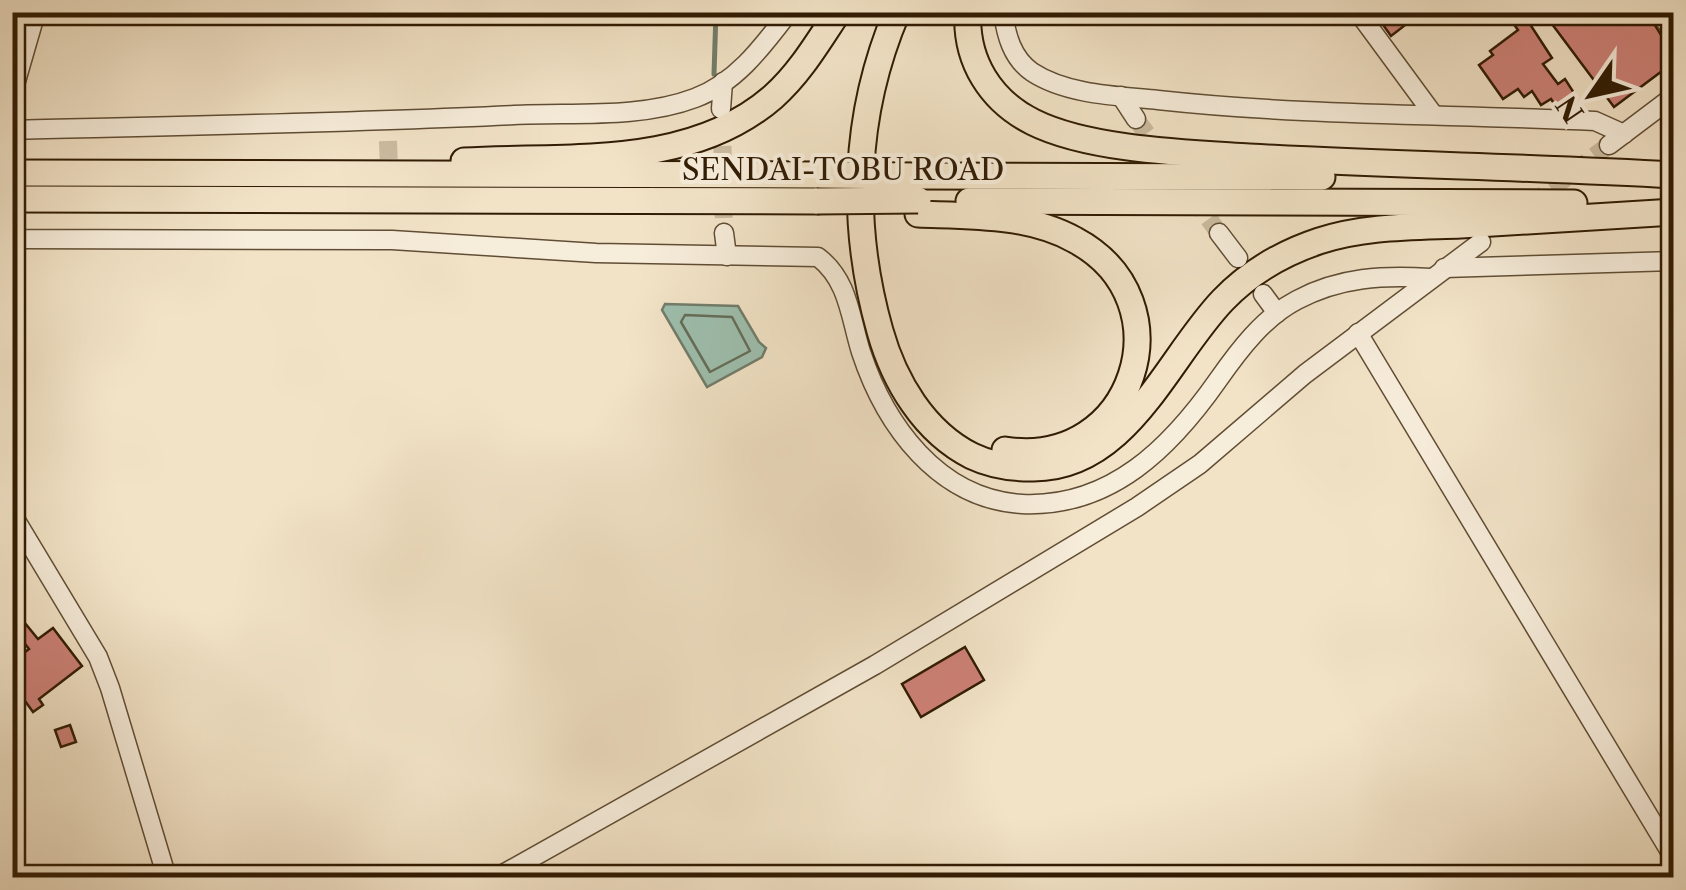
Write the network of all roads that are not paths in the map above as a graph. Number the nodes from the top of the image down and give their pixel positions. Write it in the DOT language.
graph roads {
  1 [pos="36,12"];
  2 [pos="789,12"];
  3 [pos="838,12"];
  4 [pos="897,12"];
  5 [pos="914,12"];
  6 [pos="968,12"];
  7 [pos="1003,12"];
  8 [pos="1358,12"];
  9 [pos="1659,12"];
  10 [pos="1674,32"];
  11 [pos="722,82"];
  12 [pos="12,95"];
  13 [pos="1121,96"];
  14 [pos="1674,96"];
  15 [pos="722,109"];
  16 [pos="1433,114"];
  17 [pos="1136,119"];
  18 [pos="12,130"];
  19 [pos="13,173"];
  20 [pos="225,175"];
  21 [pos="1674,176"];
  22 [pos="918,197"];
  23 [pos="12,199"];
  24 [pos="1674,204"];
  25 [pos="1674,212"];
  26 [pos="391,220"];
  27 [pos="12,232"];
  28 [pos="1219,233"];
  29 [pos="724,234"];
  30 [pos="392,240"];
  31 [pos="1481,242"];
  32 [pos="727,256"];
  33 [pos="1238,258"];
  34 [pos="1674,261"];
  35 [pos="1437,273"];
  36 [pos="1264,294"];
  37 [pos="1278,313"];
  38 [pos="1358,334"];
  39 [pos="13,515"];
  40 [pos="1674,858"];
  41 [pos="167,878"];
  42 [pos="496,878"];
  1 -- 12 [label="street"];
  2 -- 11 [label="street"];
  3 -- 20 [label="highway"];
  4 -- 25 [label="highway"];
  5 -- 22 [label="highway"];
  6 -- 21 [label="highway"];
  7 -- 13 [label="street"];
  8 -- 16 [label="street"];
  9 -- 10 [label="street"];
  11 -- 15 [label="street"];
  11 -- 18 [label="street"];
  13 -- 16 [label="street"];
  13 -- 17 [label="street"];
  14 -- 16 [label="street"];
  19 -- 20 [label="highway, SENDAI-TOBU ROAD"];
  20 -- 22 [label="highway, SENDAI-TOBU ROAD, bridge"];
  21 -- 22 [label="highway, SENDAI-TOBU ROAD"];
  22 -- 23 [label="highway, SENDAI-TOBU ROAD, bridge"];
  22 -- 24 [label="highway, SENDAI-TOBU ROAD"];
  26 -- 30 [label="street"];
  27 -- 30 [label="street"];
  28 -- 33 [label="street"];
  29 -- 32 [label="street"];
  30 -- 32 [label="street"];
  31 -- 35 [label="street"];
  32 -- 37 [label="street"];
  34 -- 35 [label="street"];
  35 -- 37 [label="street"];
  35 -- 38 [label="street"];
  36 -- 37 [label="street"];
  38 -- 40 [label="street"];
  38 -- 42 [label="street"];
  39 -- 41 [label="street"];
}
